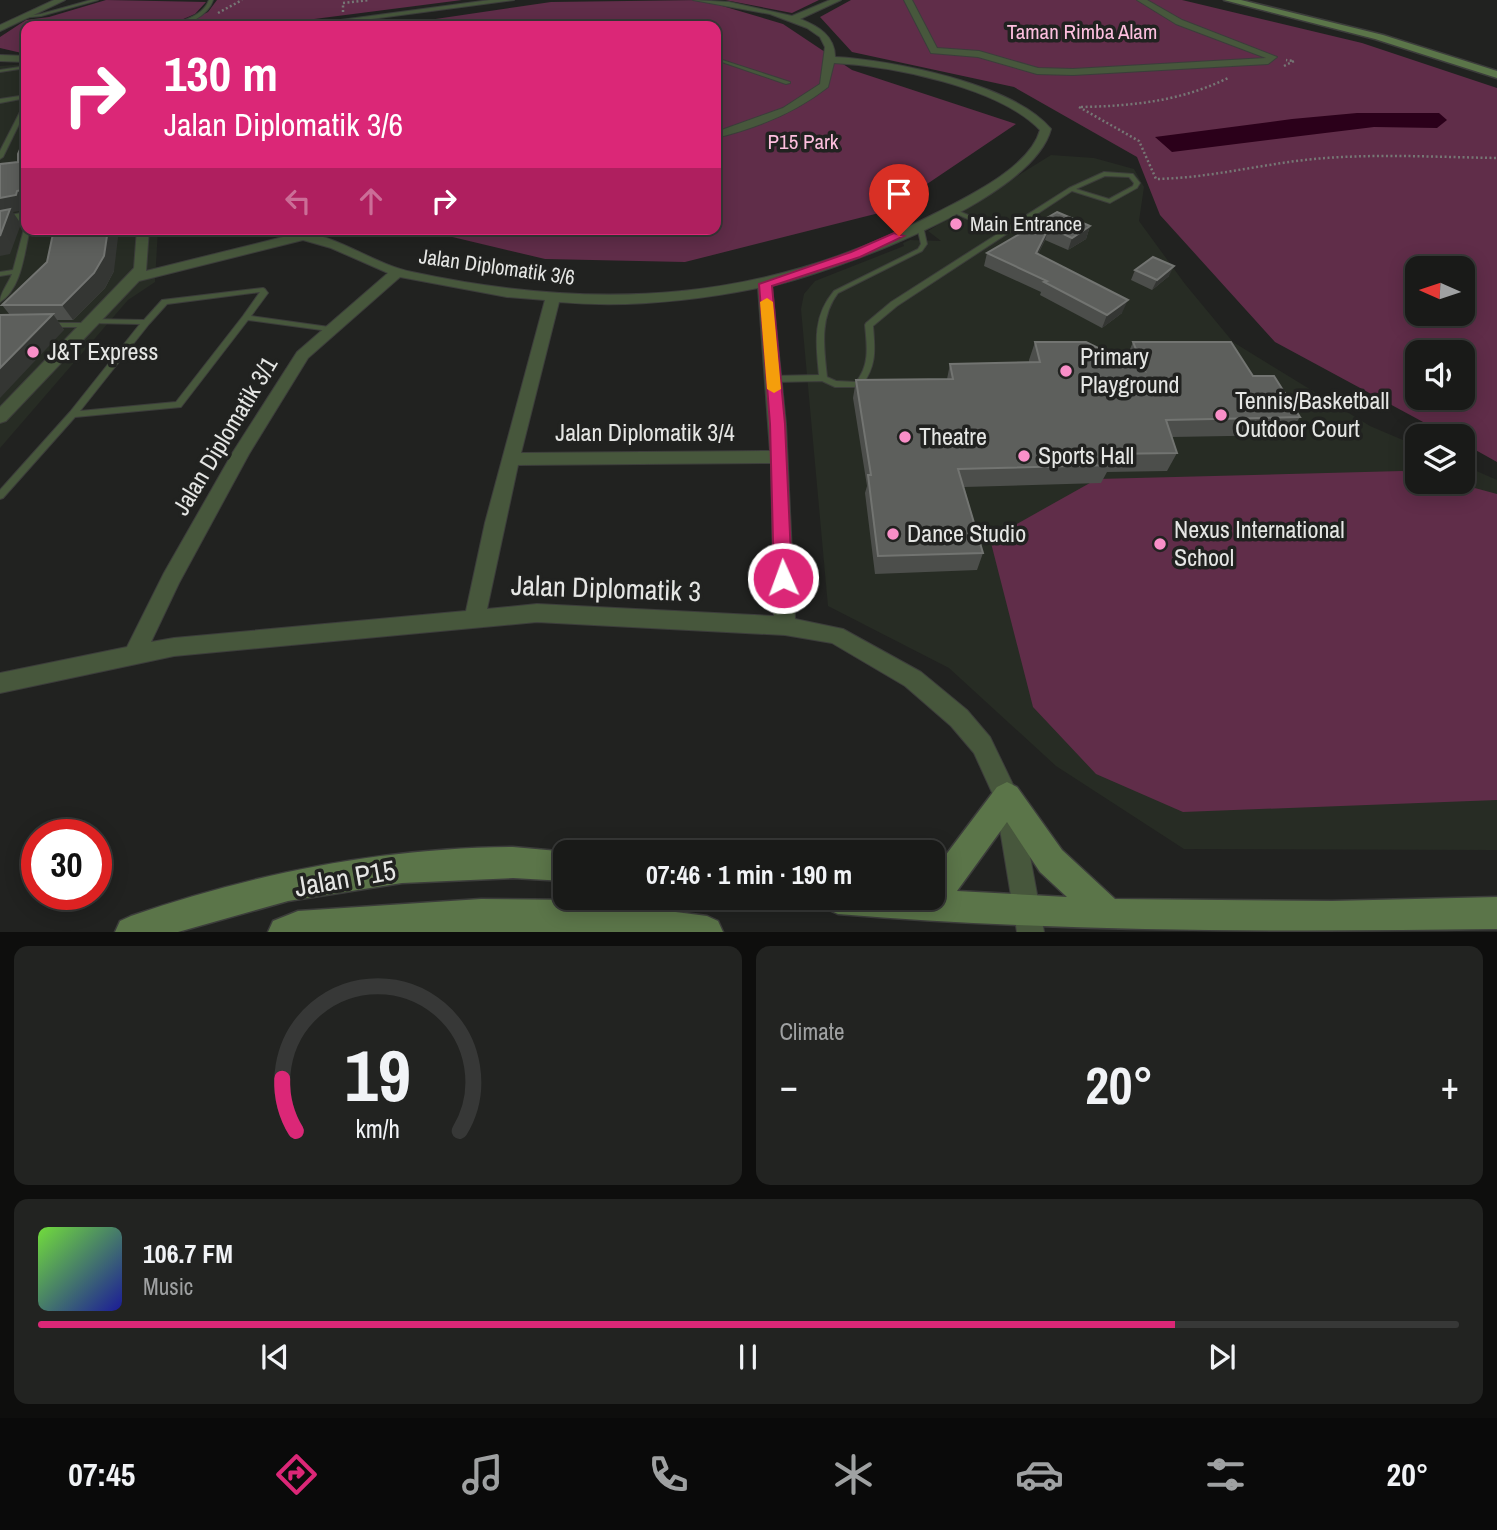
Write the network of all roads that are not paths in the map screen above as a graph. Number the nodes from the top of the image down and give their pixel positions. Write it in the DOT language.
graph roads {
  1 [pos="61,0"];
  2 [pos="96,0"];
  3 [pos="211,0"];
  4 [pos="510,0"];
  5 [pos="697,0"];
  6 [pos="837,0"];
  7 [pos="908,0"];
  8 [pos="1141,0"];
  9 [pos="1229,0"];
  10 [pos="1256,0"];
  11 [pos="17,15"];
  12 [pos="383,17"];
  13 [pos="794,18"];
  14 [pos="184,21"];
  15 [pos="358,21"];
  16 [pos="371,21"];
  17 [pos="0,28"];
  18 [pos="0,58"];
  19 [pos="21,59"];
  20 [pos="830,60"];
  21 [pos="721,61"];
  22 [pos="1497,67"];
  23 [pos="21,68"];
  24 [pos="0,71"];
  25 [pos="1497,75"];
  26 [pos="788,83"];
  27 [pos="21,98"];
  28 [pos="0,101"];
  29 [pos="21,116"];
  30 [pos="721,134"];
  31 [pos="0,158"];
  32 [pos="1071,189"];
  33 [pos="952,210"];
  34 [pos="21,217"];
  35 [pos="0,221"];
  36 [pos="920,226"];
  37 [pos="1001,232"];
  38 [pos="25,235"];
  39 [pos="143,235"];
  40 [pos="15,272"];
  41 [pos="397,272"];
  42 [pos="0,274"];
  43 [pos="134,278"];
  44 [pos="765,284"];
  45 [pos="553,298"];
  46 [pos="0,300"];
  47 [pos="246,318"];
  48 [pos="146,322"];
  49 [pos="89,323"];
  50 [pos="37,325"];
  51 [pos="329,330"];
  52 [pos="822,378"];
  53 [pos="773,379"];
  54 [pos="73,414"];
  55 [pos="0,417"];
  56 [pos="779,457"];
  57 [pos="511,458"];
  58 [pos="0,496"];
  59 [pos="475,617"];
  60 [pos="785,626"];
  61 [pos="134,655"];
  62 [pos="0,683"];
  63 [pos="1007,797"];
  64 [pos="553,866"];
  65 [pos="945,881"];
  66 [pos="945,903"];
  67 [pos="1497,913"];
  68 [pos="1111,916"];
  69 [pos="1030,921"];
  70 [pos="293,930"];
  71 [pos="131,932"];
  72 [pos="707,932"];
  1 -- 11 [label="street"];
  2 -- 11 [label="lane"];
  3 -- 14 [label="lane"];
  4 -- 12 [label="street"];
  5 -- 13 [label="street"];
  6 -- 13 [label="street"];
  7 -- 8 [label="street"];
  9 -- 25 [label="street"];
  10 -- 22 [label="street"];
  11 -- 17 [label="street"];
  12 -- 15 [label="street"];
  12 -- 16 [label="street"];
  13 -- 20 [label="street"];
  18 -- 19 [label="street"];
  20 -- 30 [label="street"];
  20 -- 33 [label="street, Jalan Diplomatik 3/6"];
  21 -- 26 [label="lane"];
  23 -- 24 [label="lane"];
  27 -- 28 [label="lane"];
  29 -- 31 [label="lane"];
  32 -- 32 [label="lane"];
  32 -- 37 [label="lane"];
  33 -- 36 [label="street, Jalan Diplomatik 3/6"];
  33 -- 37 [label="lane"];
  34 -- 35 [label="street"];
  36 -- 44 [label="street, Jalan Diplomatik 3/6"];
  36 -- 52 [label="lane"];
  37 -- 52 [label="lane"];
  38 -- 40 [label="lane"];
  39 -- 43 [label="street"];
  40 -- 42 [label="lane"];
  40 -- 46 [label="lane"];
  41 -- 43 [label="street, Jalan Diplomatik 3/6"];
  41 -- 45 [label="street, Jalan Diplomatik 3/6"];
  41 -- 51 [label="street, Jalan Diplomatik 3/1"];
  43 -- 49 [label="street"];
  44 -- 45 [label="street, Jalan Diplomatik 3/6"];
  44 -- 53 [label="street"];
  45 -- 57 [label="street"];
  47 -- 48 [label="lane"];
  47 -- 51 [label="lane"];
  47 -- 54 [label="lane"];
  48 -- 49 [label="lane"];
  48 -- 54 [label="lane"];
  49 -- 50 [label="lane"];
  49 -- 55 [label="street"];
  51 -- 61 [label="street, Jalan Diplomatik 3/1"];
  52 -- 53 [label="lane"];
  53 -- 56 [label="street"];
  54 -- 58 [label="lane"];
  56 -- 57 [label="street, Jalan Diplomatik 3/4"];
  56 -- 60 [label="street"];
  57 -- 59 [label="street"];
  59 -- 60 [label="street, Jalan Diplomatik 3"];
  59 -- 61 [label="street, Jalan Diplomatik 3"];
  60 -- 63 [label="street, Jalan Diplomatik 3"];
  61 -- 62 [label="street, Jalan Diplomatik 3"];
  63 -- 65 [label="street"];
  63 -- 68 [label="street"];
  63 -- 69 [label="street, Jalan Diplomatik 3"];
  64 -- 71 [label="street, Jalan P15"];
  66 -- 69 [label="street"];
  67 -- 68 [label="street"];
  68 -- 69 [label="street"];
  70 -- 72 [label="street, Jalan P15"];
}
